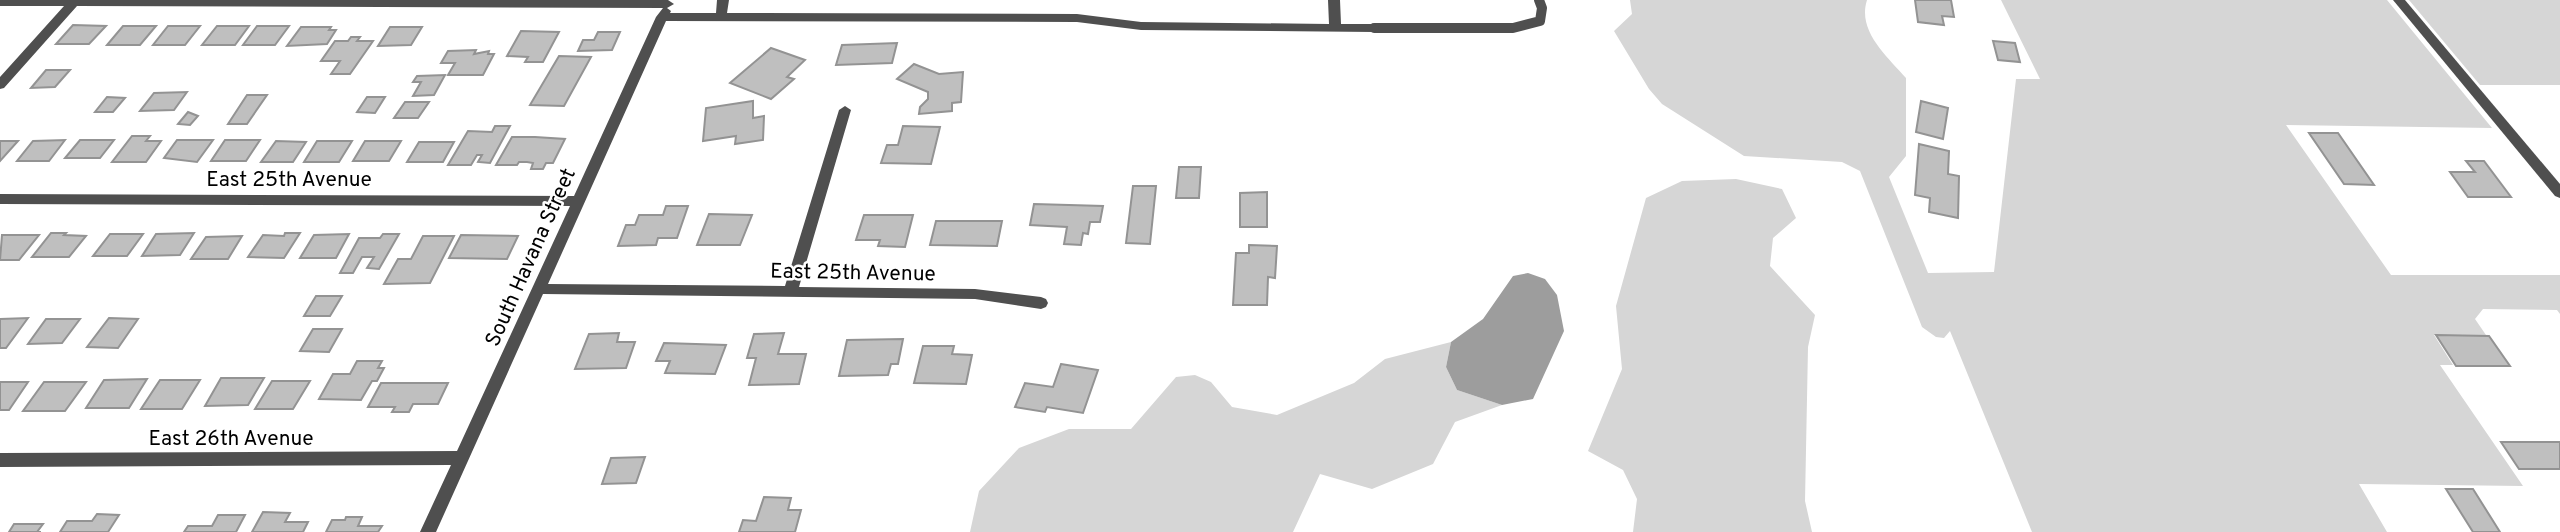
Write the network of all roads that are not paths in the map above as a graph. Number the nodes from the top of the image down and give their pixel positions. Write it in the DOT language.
graph roads {
  1 [pos="723,0"];
  2 [pos="1334,0"];
  3 [pos="1539,0"];
  4 [pos="2399,0"];
  5 [pos="75,1"];
  6 [pos="0,2"];
  7 [pos="667,7"];
  8 [pos="721,17"];
  9 [pos="1335,26"];
  10 [pos="1374,28"];
  11 [pos="0,85"];
  12 [pos="845,110"];
  13 [pos="2560,193"];
  14 [pos="0,199"];
  15 [pos="578,201"];
  16 [pos="538,289"];
  17 [pos="790,292"];
  18 [pos="1041,303"];
  19 [pos="462,458"];
  20 [pos="0,460"];
  21 [pos="428,532"];
  1 -- 8 [label="street"];
  2 -- 9 [label="street"];
  3 -- 10 [label="lane"];
  4 -- 13 [label="street"];
  5 -- 6 [label="street"];
  5 -- 7 [label="street"];
  5 -- 11 [label="street"];
  7 -- 8 [label="street"];
  7 -- 15 [label="street, South Havana Street"];
  8 -- 9 [label="street"];
  9 -- 10 [label="street"];
  12 -- 17 [label="street"];
  14 -- 15 [label="street, East 25th Avenue"];
  15 -- 16 [label="street, South Havana Street"];
  16 -- 17 [label="street, East 25th Avenue"];
  16 -- 19 [label="street, South Havana Street"];
  17 -- 18 [label="street, East 25th Avenue"];
  19 -- 20 [label="street, East 26th Avenue"];
  19 -- 21 [label="street, South Havana Street"];
}
